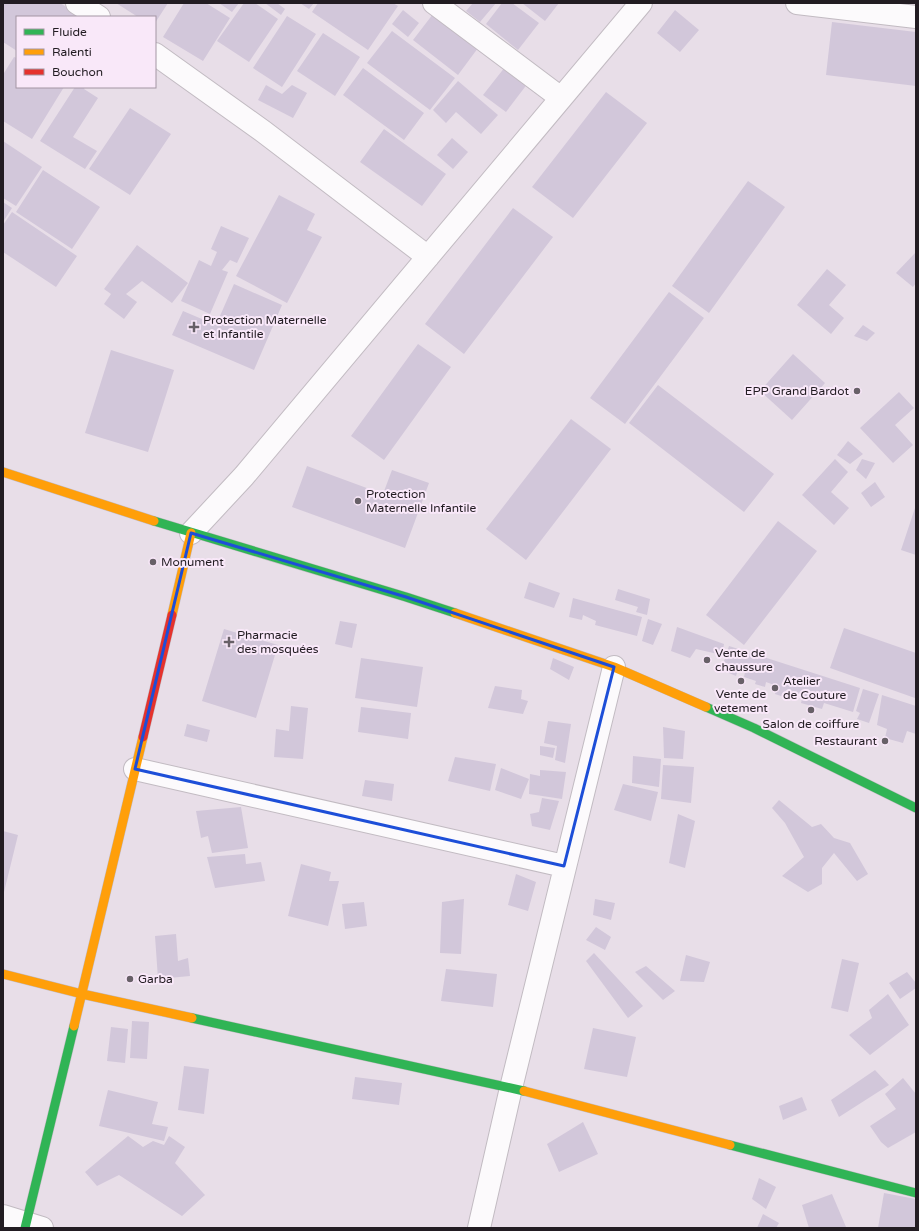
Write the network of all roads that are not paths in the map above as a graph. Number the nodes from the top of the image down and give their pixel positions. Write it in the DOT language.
graph roads {
  1 [pos="77,3"];
  2 [pos="434,3"];
  3 [pos="641,3"];
  4 [pos="797,3"];
  5 [pos="97,16"];
  6 [pos="916,17"];
  7 [pos="156,55"];
  8 [pos="561,98"];
  9 [pos="428,257"];
  10 [pos="3,472"];
  11 [pos="191,533"];
  12 [pos="614,667"];
  13 [pos="135,769"];
  14 [pos="916,808"];
  15 [pos="564,866"];
  16 [pos="3,974"];
  17 [pos="82,994"];
  18 [pos="511,1088"];
  19 [pos="916,1192"];
  20 [pos="3,1216"];
  21 [pos="31,1226"];
  22 [pos="479,1228"];
  1 -- 5 [label="street"];
  2 -- 8 [label="street"];
  3 -- 8 [label="street"];
  4 -- 6 [label="street"];
  7 -- 9 [label="street"];
  8 -- 9 [label="street"];
  9 -- 11 [label="street"];
  10 -- 11 [label="street"];
  11 -- 12 [label="street"];
  11 -- 13 [label="street"];
  12 -- 14 [label="street"];
  12 -- 15 [label="street"];
  13 -- 15 [label="street"];
  13 -- 17 [label="street"];
  15 -- 18 [label="street"];
  16 -- 17 [label="street"];
  17 -- 18 [label="street"];
  17 -- 21 [label="street"];
  18 -- 19 [label="street"];
  18 -- 22 [label="street"];
  20 -- 21 [label="street"];
}
